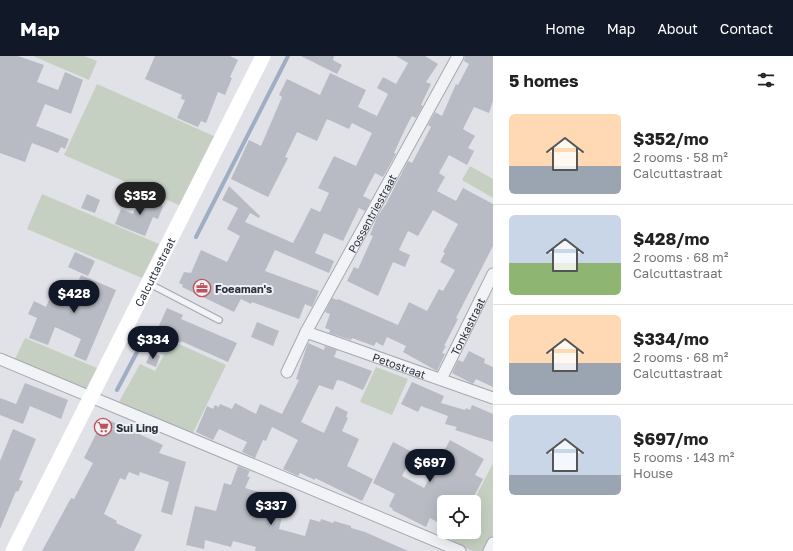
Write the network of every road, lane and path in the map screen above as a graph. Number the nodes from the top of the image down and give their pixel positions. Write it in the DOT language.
graph roads {
  1 [pos="263,56"];
  2 [pos="458,56"];
  3 [pos="493,274"];
  4 [pos="148,283"];
  5 [pos="219,320"];
  6 [pos="306,332"];
  7 [pos="0,359"];
  8 [pos="287,372"];
  9 [pos="441,379"];
  10 [pos="91,396"];
  11 [pos="493,398"];
  12 [pos="493,543"];
  13 [pos="13,551"];
  14 [pos="460,551"];
  15 [pos="488,551"];
  1 -- 4 [label="street, Calcuttastraat"];
  2 -- 6 [label="street, Possentriestraat"];
  3 -- 9 [label="street, Tonkastraat"];
  4 -- 5 [label="lane"];
  4 -- 10 [label="street, Calcuttastraat"];
  6 -- 8 [label="street, Possentriestraat"];
  6 -- 9 [label="street, Petostraat"];
  7 -- 10 [label="street"];
  9 -- 11 [label="street, Petostraat"];
  10 -- 13 [label="street, Calcuttastraat"];
  10 -- 14 [label="street"];
  12 -- 15 [label="street"];
}
